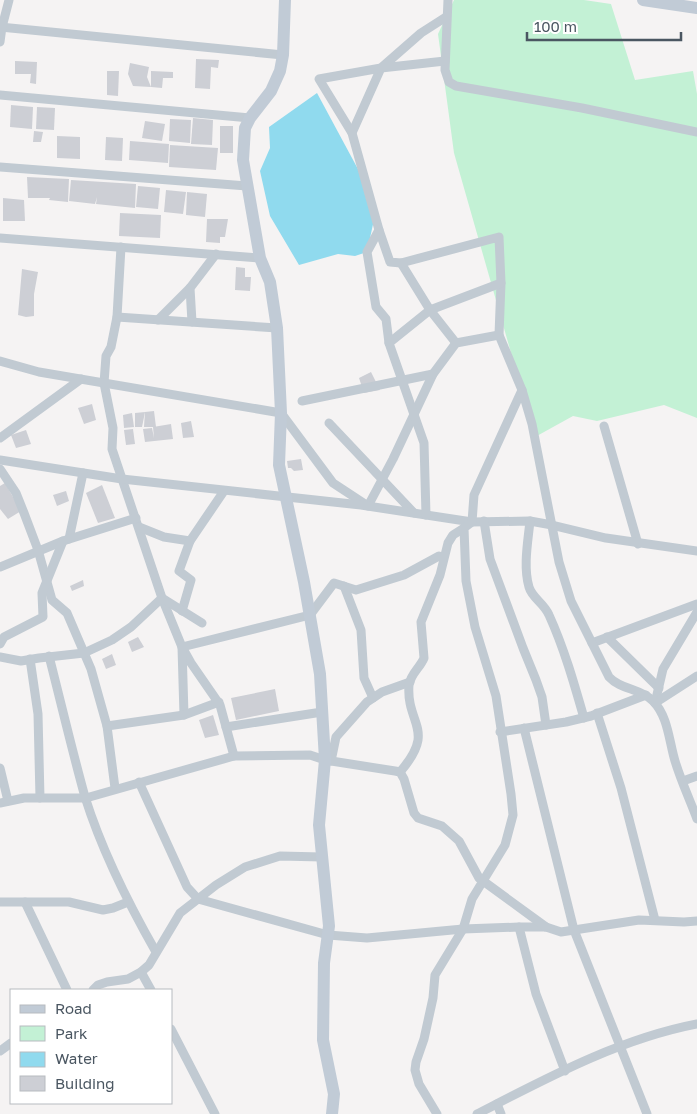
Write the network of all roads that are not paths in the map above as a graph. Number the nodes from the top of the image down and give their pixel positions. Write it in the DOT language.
graph roads {
  1 [pos="9,0"];
  2 [pos="285,0"];
  3 [pos="448,0"];
  4 [pos="643,0"];
  5 [pos="697,8"];
  6 [pos="446,17"];
  7 [pos="1,27"];
  8 [pos="0,42"];
  9 [pos="283,55"];
  10 [pos="445,61"];
  11 [pos="381,68"];
  12 [pos="0,95"];
  13 [pos="250,118"];
  14 [pos="697,132"];
  15 [pos="352,133"];
  16 [pos="0,167"];
  17 [pos="247,186"];
  18 [pos="379,230"];
  19 [pos="0,238"];
  20 [pos="121,247"];
  21 [pos="216,254"];
  22 [pos="260,258"];
  23 [pos="401,263"];
  24 [pos="501,283"];
  25 [pos="190,288"];
  26 [pos="430,310"];
  27 [pos="117,317"];
  28 [pos="158,320"];
  29 [pos="192,322"];
  30 [pos="277,328"];
  31 [pos="499,335"];
  32 [pos="389,343"];
  33 [pos="456,343"];
  34 [pos="0,361"];
  35 [pos="433,374"];
  36 [pos="82,379"];
  37 [pos="403,380"];
  38 [pos="104,382"];
  39 [pos="522,390"];
  40 [pos="302,401"];
  41 [pos="281,413"];
  42 [pos="414,414"];
  43 [pos="329,423"];
  44 [pos="604,426"];
  45 [pos="0,438"];
  46 [pos="0,460"];
  47 [pos="0,469"];
  48 [pos="83,473"];
  49 [pos="122,479"];
  50 [pos="382,479"];
  51 [pos="224,491"];
  52 [pos="286,498"];
  53 [pos="368,506"];
  54 [pos="414,513"];
  55 [pos="426,515"];
  56 [pos="484,521"];
  57 [pos="530,521"];
  58 [pos="137,522"];
  59 [pos="472,522"];
  60 [pos="552,524"];
  61 [pos="464,528"];
  62 [pos="66,540"];
  63 [pos="190,540"];
  64 [pos="638,543"];
  65 [pos="38,550"];
  66 [pos="697,551"];
  67 [pos="439,556"];
  68 [pos="0,567"];
  69 [pos="47,582"];
  70 [pos="344,586"];
  71 [pos="162,598"];
  72 [pos="697,604"];
  73 [pos="182,611"];
  74 [pos="697,612"];
  75 [pos="310,615"];
  76 [pos="202,623"];
  77 [pos="607,637"];
  78 [pos="592,642"];
  79 [pos="0,644"];
  80 [pos="182,647"];
  81 [pos="84,652"];
  82 [pos="49,656"];
  83 [pos="0,657"];
  84 [pos="30,660"];
  85 [pos="697,676"];
  86 [pos="410,682"];
  87 [pos="659,688"];
  88 [pos="646,694"];
  89 [pos="373,698"];
  90 [pos="219,702"];
  91 [pos="655,703"];
  92 [pos="322,712"];
  93 [pos="597,713"];
  94 [pos="184,715"];
  95 [pos="584,718"];
  96 [pos="546,725"];
  97 [pos="107,726"];
  98 [pos="226,727"];
  99 [pos="524,728"];
  100 [pos="500,732"];
  101 [pos="234,756"];
  102 [pos="328,761"];
  103 [pos="0,768"];
  104 [pos="400,772"];
  105 [pos="697,776"];
  106 [pos="683,781"];
  107 [pos="139,782"];
  108 [pos="116,788"];
  109 [pos="40,798"];
  110 [pos="86,798"];
  111 [pos="4,802"];
  112 [pos="696,817"];
  113 [pos="322,857"];
  114 [pos="484,882"];
  115 [pos="198,899"];
  116 [pos="0,902"];
  117 [pos="25,902"];
  118 [pos="128,902"];
  119 [pos="655,920"];
  120 [pos="697,921"];
  121 [pos="518,927"];
  122 [pos="546,927"];
  123 [pos="463,930"];
  124 [pos="574,930"];
  125 [pos="328,934"];
  126 [pos="156,952"];
  127 [pos="141,972"];
  128 [pos="67,989"];
  129 [pos="95,989"];
  130 [pos="150,989"];
  131 [pos="697,1024"];
  132 [pos="172,1031"];
  133 [pos="622,1046"];
  134 [pos="565,1071"];
  135 [pos="497,1104"];
  136 [pos="215,1114"];
  137 [pos="332,1114"];
  138 [pos="437,1114"];
  139 [pos="477,1114"];
  140 [pos="502,1114"];
  141 [pos="647,1114"];
  1 -- 7 [label="street"];
  2 -- 9 [label="street"];
  3 -- 6 [label="street"];
  4 -- 5 [label="street"];
  6 -- 10 [label="street"];
  6 -- 11 [label="street"];
  7 -- 8 [label="street"];
  7 -- 9 [label="street"];
  9 -- 13 [label="street"];
  10 -- 11 [label="street"];
  10 -- 14 [label="street"];
  11 -- 15 [label="street"];
  11 -- 15 [label="street"];
  12 -- 13 [label="street"];
  13 -- 17 [label="street"];
  15 -- 18 [label="street"];
  16 -- 17 [label="street"];
  17 -- 22 [label="street"];
  18 -- 23 [label="street"];
  18 -- 32 [label="street"];
  19 -- 20 [label="street"];
  20 -- 21 [label="street"];
  20 -- 27 [label="street"];
  21 -- 22 [label="street"];
  21 -- 25 [label="street"];
  22 -- 30 [label="street"];
  23 -- 24 [label="street"];
  23 -- 26 [label="street"];
  24 -- 26 [label="street"];
  24 -- 31 [label="street"];
  25 -- 28 [label="street"];
  25 -- 29 [label="street"];
  26 -- 32 [label="street"];
  26 -- 33 [label="street"];
  27 -- 28 [label="street"];
  27 -- 38 [label="street"];
  28 -- 29 [label="street"];
  29 -- 30 [label="street"];
  30 -- 41 [label="street"];
  31 -- 33 [label="street"];
  31 -- 39 [label="street"];
  32 -- 37 [label="street"];
  33 -- 35 [label="street"];
  34 -- 36 [label="street"];
  35 -- 37 [label="street"];
  35 -- 42 [label="street"];
  36 -- 38 [label="street"];
  36 -- 45 [label="street"];
  37 -- 40 [label="street"];
  37 -- 42 [label="street"];
  38 -- 41 [label="street"];
  38 -- 49 [label="street"];
  39 -- 59 [label="street"];
  39 -- 60 [label="street"];
  41 -- 52 [label="street"];
  41 -- 53 [label="street"];
  42 -- 50 [label="street"];
  42 -- 55 [label="street"];
  43 -- 50 [label="street"];
  44 -- 64 [label="street"];
  46 -- 48 [label="street"];
  47 -- 65 [label="street"];
  48 -- 49 [label="street"];
  48 -- 62 [label="street"];
  49 -- 51 [label="street"];
  49 -- 58 [label="street"];
  50 -- 53 [label="street"];
  50 -- 54 [label="street"];
  51 -- 52 [label="street"];
  51 -- 63 [label="street"];
  52 -- 53 [label="street"];
  52 -- 75 [label="street"];
  53 -- 54 [label="street"];
  54 -- 55 [label="street"];
  55 -- 59 [label="street"];
  56 -- 57 [label="street"];
  56 -- 59 [label="street"];
  56 -- 96 [label="street"];
  57 -- 60 [label="street"];
  57 -- 95 [label="street"];
  58 -- 62 [label="street"];
  58 -- 63 [label="street"];
  58 -- 71 [label="street"];
  59 -- 61 [label="street"];
  60 -- 64 [label="street"];
  60 -- 78 [label="street"];
  61 -- 86 [label="street"];
  61 -- 100 [label="street"];
  62 -- 65 [label="street"];
  62 -- 69 [label="street"];
  63 -- 73 [label="street"];
  64 -- 66 [label="street"];
  65 -- 68 [label="street"];
  65 -- 69 [label="street"];
  67 -- 70 [label="street"];
  69 -- 79 [label="street"];
  69 -- 81 [label="street"];
  70 -- 75 [label="street"];
  70 -- 89 [label="street"];
  71 -- 73 [label="street"];
  71 -- 80 [label="street"];
  71 -- 81 [label="street"];
  72 -- 77 [label="street"];
  73 -- 76 [label="street"];
  74 -- 87 [label="street"];
  75 -- 80 [label="street"];
  75 -- 92 [label="street"];
  77 -- 78 [label="street"];
  77 -- 87 [label="street"];
  78 -- 88 [label="street"];
  80 -- 90 [label="street"];
  80 -- 94 [label="street"];
  81 -- 82 [label="street"];
  81 -- 97 [label="street"];
  82 -- 84 [label="street"];
  82 -- 110 [label="street"];
  83 -- 84 [label="street"];
  84 -- 109 [label="street"];
  85 -- 91 [label="street"];
  86 -- 89 [label="street"];
  86 -- 104 [label="street"];
  87 -- 91 [label="street"];
  88 -- 91 [label="street"];
  88 -- 93 [label="street"];
  89 -- 102 [label="street"];
  90 -- 94 [label="street"];
  90 -- 98 [label="street"];
  91 -- 106 [label="street"];
  92 -- 98 [label="street"];
  92 -- 102 [label="street"];
  93 -- 95 [label="street"];
  93 -- 119 [label="street"];
  94 -- 97 [label="street"];
  95 -- 96 [label="street"];
  96 -- 99 [label="street"];
  97 -- 108 [label="street"];
  98 -- 101 [label="street"];
  99 -- 100 [label="street"];
  99 -- 124 [label="street"];
  100 -- 114 [label="street"];
  101 -- 102 [label="street"];
  101 -- 107 [label="street"];
  102 -- 104 [label="street"];
  102 -- 113 [label="street"];
  103 -- 111 [label="street"];
  104 -- 114 [label="street"];
  105 -- 106 [label="street"];
  106 -- 112 [label="street"];
  107 -- 108 [label="street"];
  107 -- 115 [label="street"];
  108 -- 110 [label="street"];
  109 -- 110 [label="street"];
  109 -- 111 [label="street"];
  110 -- 118 [label="street"];
  113 -- 115 [label="street"];
  113 -- 125 [label="street"];
  114 -- 122 [label="street"];
  114 -- 123 [label="street"];
  115 -- 125 [label="street"];
  115 -- 126 [label="street"];
  116 -- 117 [label="street"];
  117 -- 118 [label="street"];
  117 -- 128 [label="street"];
  118 -- 126 [label="street"];
  119 -- 120 [label="street"];
  119 -- 124 [label="street"];
  121 -- 122 [label="street"];
  121 -- 123 [label="street"];
  121 -- 134 [label="street"];
  122 -- 124 [label="street"];
  123 -- 125 [label="street"];
  123 -- 138 [label="street"];
  124 -- 133 [label="street"];
  125 -- 137 [label="street"];
  126 -- 127 [label="street"];
  127 -- 129 [label="street"];
  127 -- 130 [label="street"];
  131 -- 133 [label="street"];
  132 -- 136 [label="street"];
  133 -- 134 [label="street"];
  133 -- 141 [label="street"];
  134 -- 135 [label="street"];
  135 -- 139 [label="street"];
  135 -- 140 [label="street"];
}
